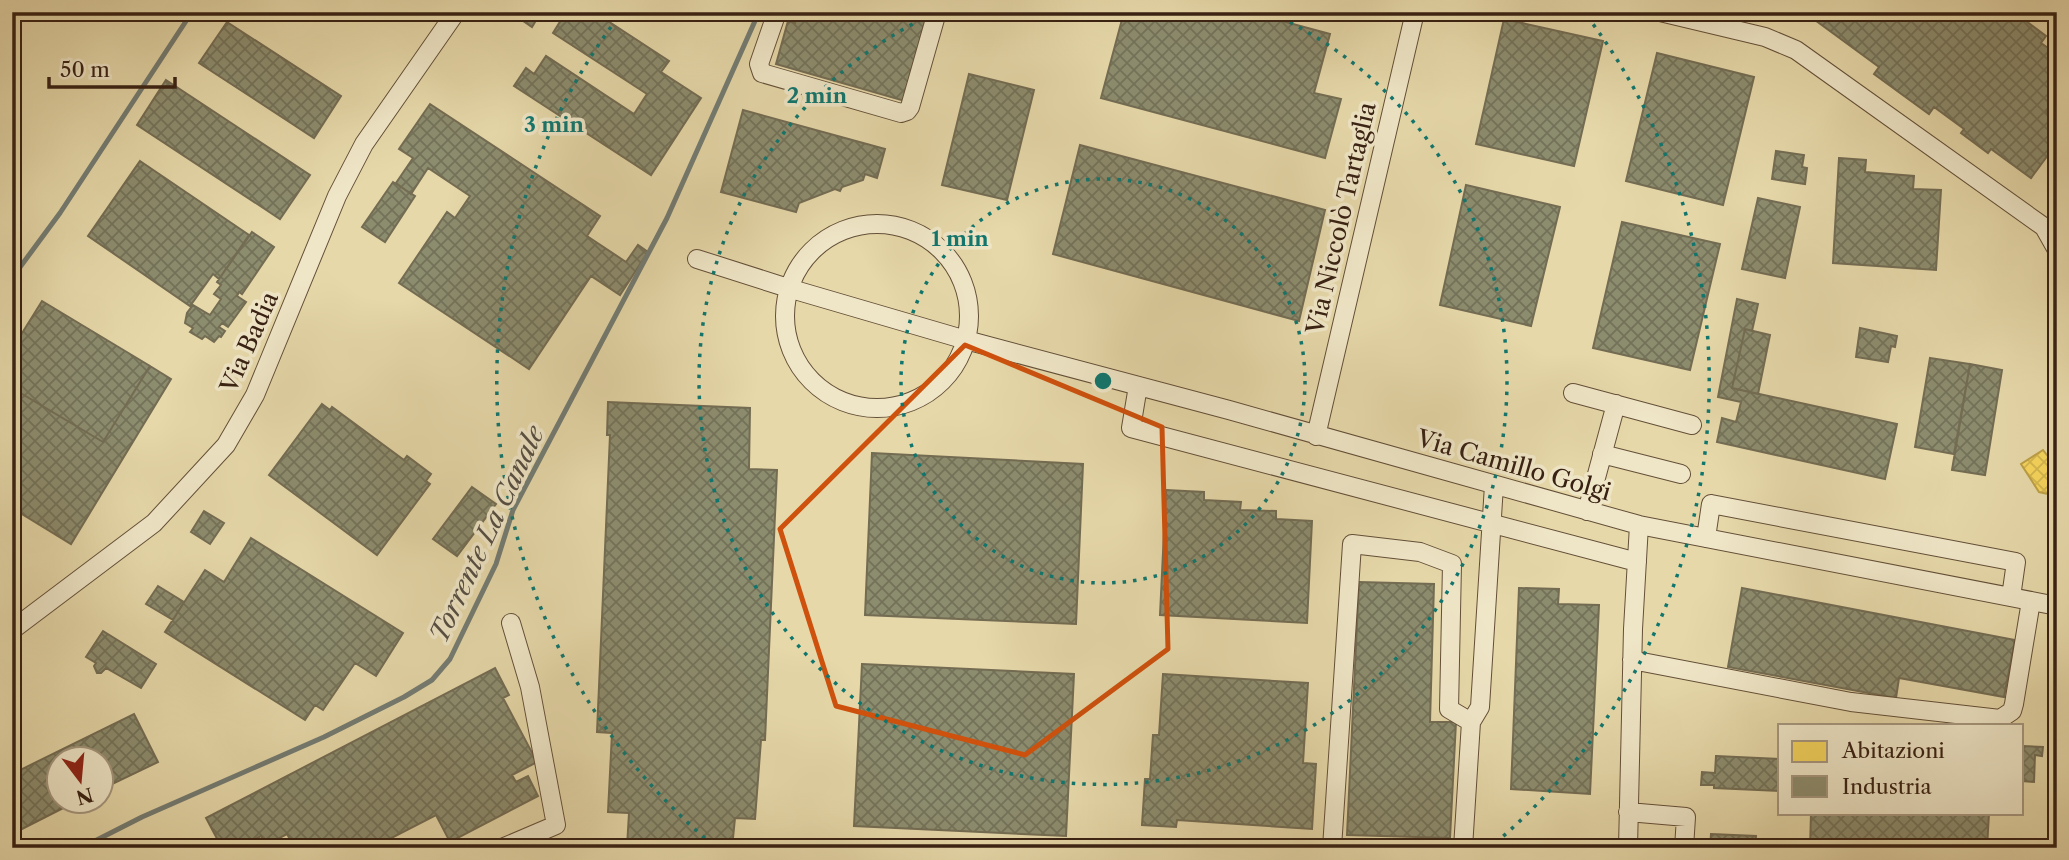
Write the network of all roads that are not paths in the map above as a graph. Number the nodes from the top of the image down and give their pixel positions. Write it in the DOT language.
graph roads {
  1 [pos="456,12"];
  2 [pos="777,12"];
  3 [pos="936,12"];
  4 [pos="1415,12"];
  5 [pos="1660,12"];
  6 [pos="2057,250"];
  7 [pos="696,259"];
  8 [pos="788,288"];
  9 [pos="966,340"];
  10 [pos="1138,386"];
  11 [pos="1573,393"];
  12 [pos="1616,404"];
  13 [pos="1692,425"];
  14 [pos="1316,436"];
  15 [pos="1602,454"];
  16 [pos="1681,474"];
  17 [pos="1494,485"];
  18 [pos="1587,511"];
  19 [pos="1492,525"];
  20 [pos="1639,525"];
  21 [pos="1706,538"];
  22 [pos="1637,562"];
  23 [pos="2011,597"];
  24 [pos="2031,601"];
  25 [pos="2057,606"];
  26 [pos="510,623"];
  27 [pos="12,631"];
  28 [pos="1632,660"];
  29 [pos="1471,722"];
  30 [pos="1628,812"];
  31 [pos="502,848"];
  32 [pos="1332,848"];
  33 [pos="1463,848"];
  34 [pos="1628,848"];
  35 [pos="1684,848"];
  1 -- 27 [label="street, Via Badia"];
  2 -- 3 [label="street"];
  4 -- 14 [label="street, Via Niccolò Tartaglia"];
  5 -- 6 [label="street"];
  7 -- 8 [label="street, Via Camillo Golgi"];
  8 -- 9 [label="street, Via Camillo Golgi"];
  8 -- 9 [label="street"];
  8 -- 9 [label="street"];
  9 -- 10 [label="street, Via Camillo Golgi"];
  10 -- 14 [label="street, Via Camillo Golgi"];
  10 -- 19 [label="street"];
  11 -- 12 [label="street"];
  12 -- 13 [label="street"];
  12 -- 15 [label="street"];
  14 -- 17 [label="street, Via Camillo Golgi"];
  15 -- 16 [label="street"];
  15 -- 18 [label="street"];
  17 -- 18 [label="street, Via Camillo Golgi"];
  17 -- 19 [label="street"];
  18 -- 20 [label="street, Via Camillo Golgi"];
  19 -- 22 [label="street"];
  19 -- 29 [label="street"];
  20 -- 21 [label="street, Via Camillo Golgi"];
  20 -- 22 [label="street"];
  21 -- 23 [label="street, Via Camillo Golgi"];
  21 -- 23 [label="street"];
  22 -- 28 [label="street"];
  23 -- 24 [label="street, Via Camillo Golgi"];
  24 -- 25 [label="street, Via Camillo Golgi"];
  24 -- 28 [label="street"];
  26 -- 31 [label="street"];
  28 -- 30 [label="street"];
  29 -- 32 [label="street"];
  29 -- 33 [label="street"];
  30 -- 34 [label="street"];
  30 -- 35 [label="street"];
}
